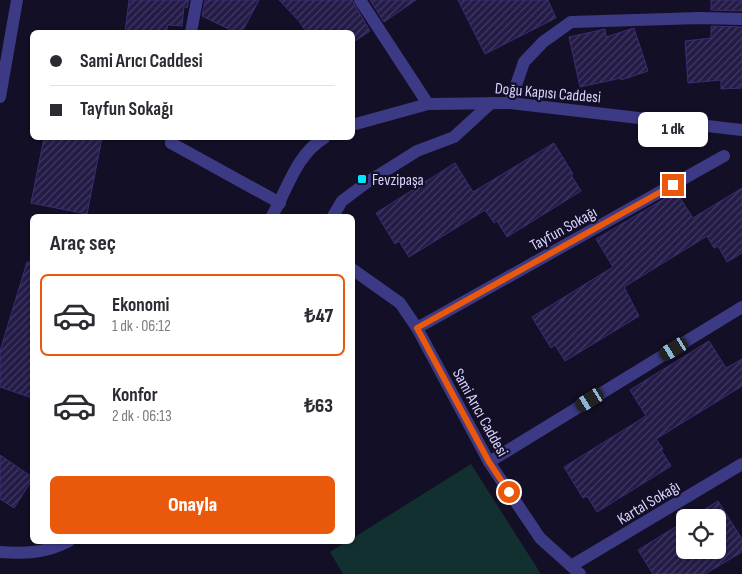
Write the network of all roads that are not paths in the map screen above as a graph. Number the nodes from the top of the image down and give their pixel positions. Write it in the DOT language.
graph roads {
  1 [pos="17,0"];
  2 [pos="197,0"];
  3 [pos="360,0"];
  4 [pos="742,19"];
  5 [pos="191,30"];
  6 [pos="0,97"];
  7 [pos="491,103"];
  8 [pos="510,103"];
  9 [pos="428,104"];
  10 [pos="355,124"];
  11 [pos="742,130"];
  12 [pos="172,140"];
  13 [pos="320,140"];
  14 [pos="724,156"];
  15 [pos="280,202"];
  16 [pos="273,214"];
  17 [pos="333,214"];
  18 [pos="355,271"];
  19 [pos="742,307"];
  20 [pos="417,328"];
  21 [pos="489,462"];
  22 [pos="742,464"];
  23 [pos="64,544"];
  24 [pos="0,552"];
  25 [pos="575,570"];
  1 -- 6 [label="street"];
  2 -- 5 [label="street"];
  3 -- 9 [label="street"];
  4 -- 8 [label="street"];
  7 -- 8 [label="street, Doğu Kapısı Caddesi"];
  7 -- 9 [label="street, Doğu Kapısı Caddesi"];
  7 -- 17 [label="street"];
  8 -- 11 [label="street, Doğu Kapısı Caddesi"];
  9 -- 10 [label="street, Doğu Kapısı Caddesi"];
  12 -- 15 [label="street"];
  13 -- 15 [label="street"];
  14 -- 20 [label="street, Tayfun Sokağı"];
  15 -- 16 [label="street"];
  18 -- 20 [label="street, Sami Arıcı Caddesi"];
  19 -- 21 [label="street"];
  20 -- 21 [label="street, Sami Arıcı Caddesi"];
  21 -- 25 [label="street, Sami Arıcı Caddesi"];
  22 -- 25 [label="street, Kartal Sokağı"];
  23 -- 24 [label="street"];
}
